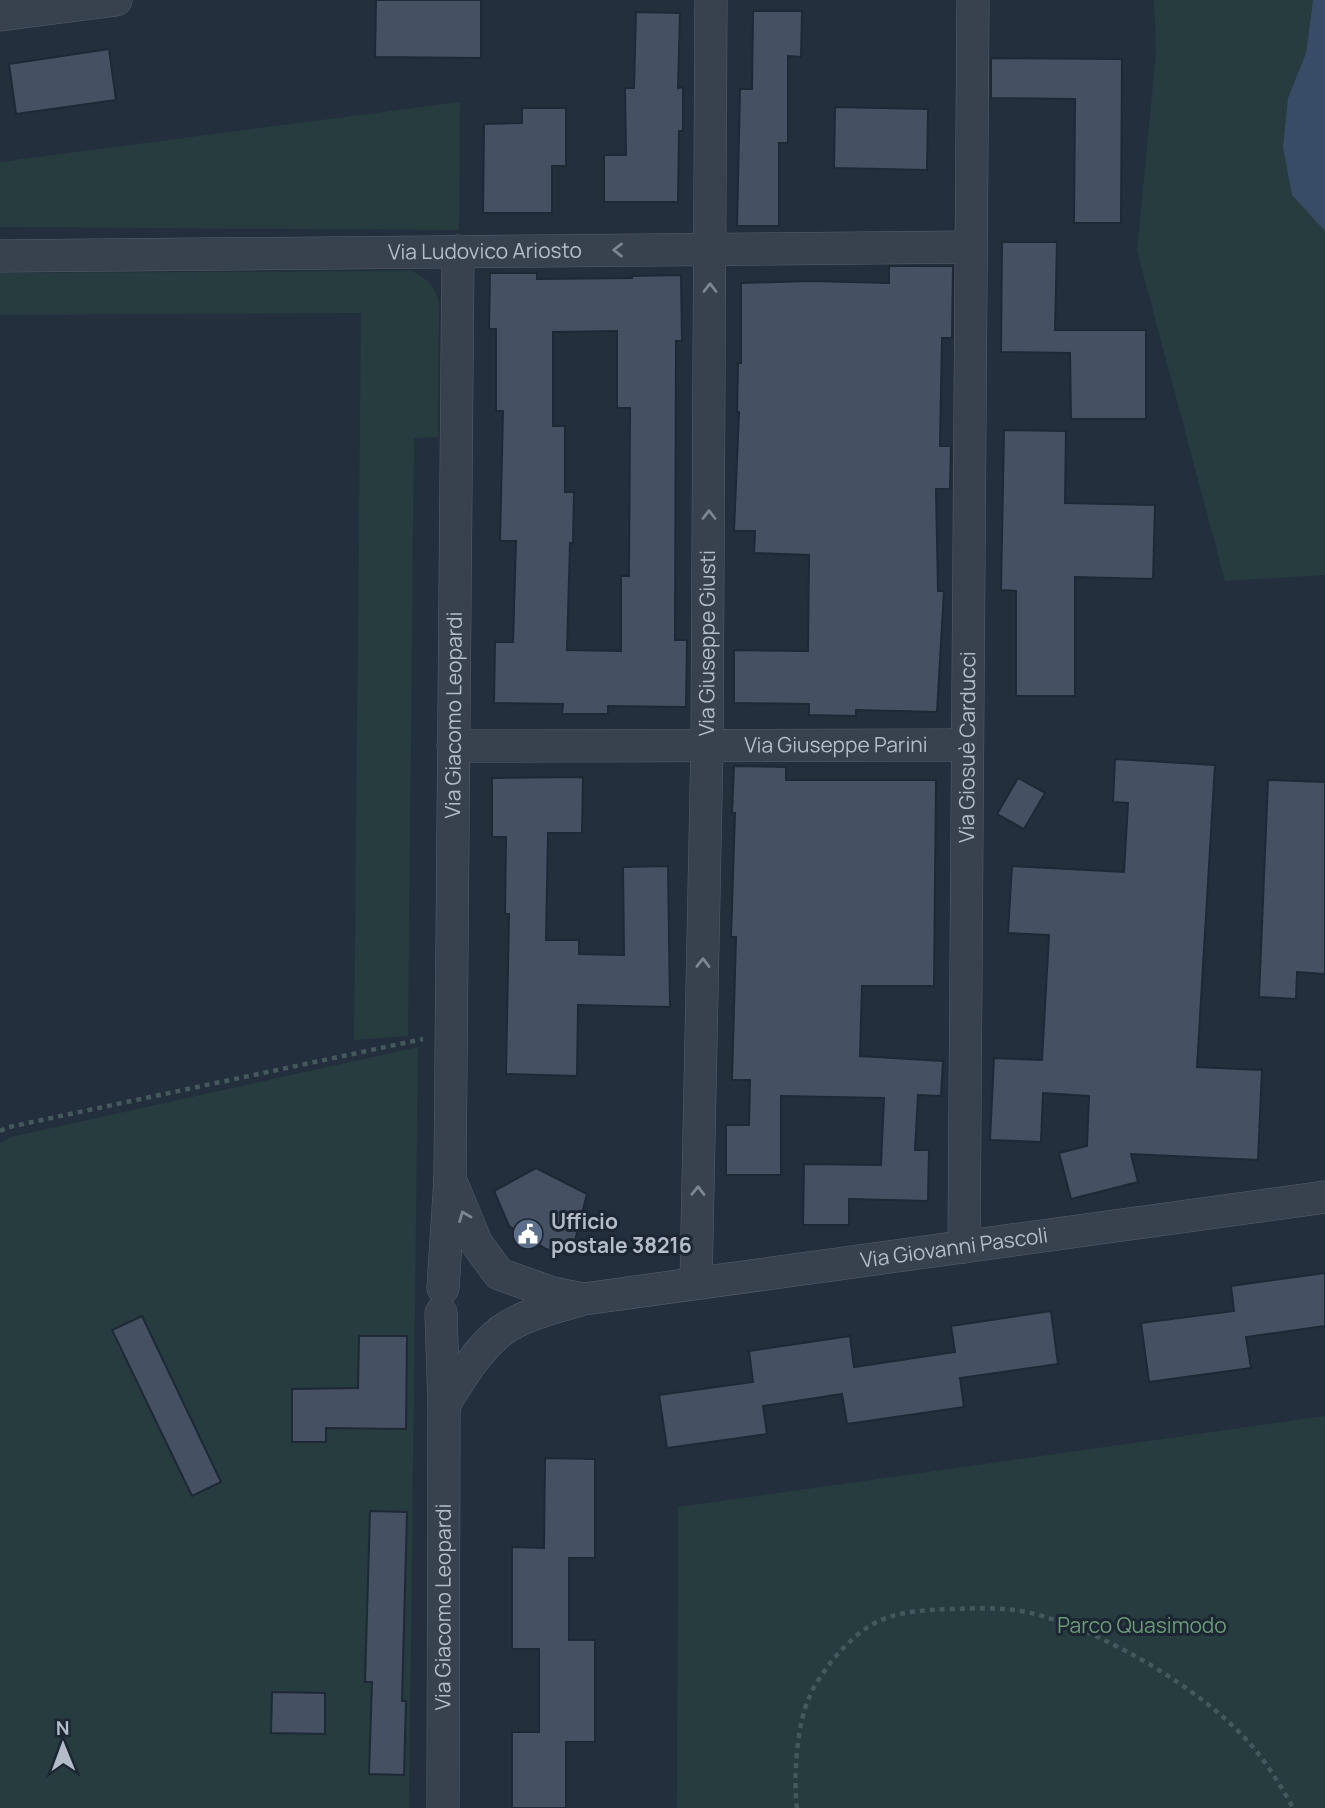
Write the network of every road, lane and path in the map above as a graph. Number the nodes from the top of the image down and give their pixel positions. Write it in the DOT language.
graph roads {
  1 [pos="116,0"];
  2 [pos="711,0"];
  3 [pos="973,0"];
  4 [pos="0,15"];
  5 [pos="970,247"];
  6 [pos="710,249"];
  7 [pos="458,251"];
  8 [pos="0,256"];
  9 [pos="967,745"];
  10 [pos="453,746"];
  11 [pos="707,746"];
  12 [pos="451,1049"];
  13 [pos="0,1131"];
  14 [pos="450,1179"];
  15 [pos="1325,1197"];
  16 [pos="964,1247"];
  17 [pos="499,1274"];
  18 [pos="696,1283"];
  19 [pos="584,1299"];
  20 [pos="442,1300"];
  21 [pos="502,1331"];
  22 [pos="444,1405"];
  23 [pos="443,1808"];
  24 [pos="797,1808"];
  25 [pos="1293,1808"];
  1 -- 4 [label="street"];
  2 -- 6 [label="street, Via Giuseppe Giusti"];
  3 -- 5 [label="street, Via Giosuè Carducci"];
  5 -- 6 [label="street, Via Ludovico Ariosto"];
  5 -- 9 [label="street, Via Giosuè Carducci"];
  6 -- 7 [label="street, Via Ludovico Ariosto, one-way"];
  11 -- 6 [label="street, Via Giuseppe Giusti, one-way"];
  7 -- 8 [label="street, Via Ludovico Ariosto"];
  7 -- 10 [label="street, Via Giacomo Leopardi"];
  9 -- 11 [label="street, Via Giuseppe Parini"];
  9 -- 16 [label="street, Via Giosuè Carducci"];
  10 -- 11 [label="street, Via Giuseppe Parini"];
  10 -- 12 [label="street, Via Giacomo Leopardi"];
  18 -- 11 [label="street, Via Giuseppe Giusti, one-way"];
  12 -- 13 [label="path"];
  12 -- 14 [label="street, Via Giacomo Leopardi"];
  17 -- 14 [label="street, Via Giacomo Leopardi, one-way"];
  14 -- 20 [label="street, Via Giacomo Leopardi"];
  15 -- 16 [label="street, Via Giovanni Pascoli"];
  16 -- 18 [label="street, Via Giovanni Pascoli"];
  17 -- 19 [label="street, Via Giovanni Pascoli"];
  17 -- 20 [label="street"];
  17 -- 21 [label="street, Via Giacomo Leopardi"];
  18 -- 19 [label="street, Via Giovanni Pascoli"];
  19 -- 21 [label="street, Via Giovanni Pascoli"];
  20 -- 21 [label="street"];
  20 -- 22 [label="street, Via Giacomo Leopardi"];
  21 -- 22 [label="street, Via Giacomo Leopardi"];
  22 -- 23 [label="street, Via Giacomo Leopardi"];
  24 -- 25 [label="path"];
}
